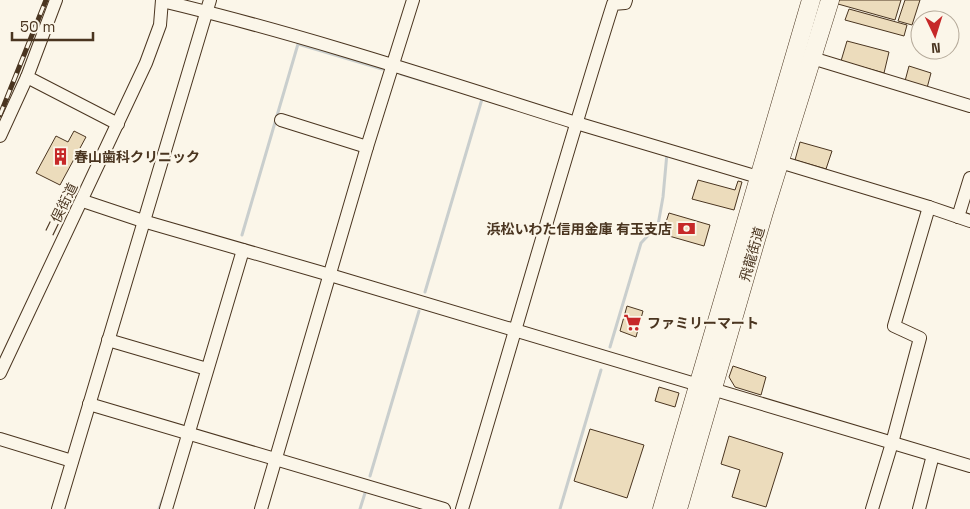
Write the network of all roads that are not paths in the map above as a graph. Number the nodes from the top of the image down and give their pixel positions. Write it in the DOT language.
graph roads {
  1 [pos="56,0"];
  2 [pos="413,0"];
  3 [pos="626,0"];
  4 [pos="811,0"];
  5 [pos="830,0"];
  6 [pos="162,1"];
  7 [pos="208,6"];
  8 [pos="812,58"];
  9 [pos="393,65"];
  10 [pos="26,77"];
  11 [pos="970,106"];
  12 [pos="281,120"];
  13 [pos="576,123"];
  14 [pos="118,124"];
  15 [pos="0,136"];
  16 [pos="366,146"];
  17 [pos="780,162"];
  18 [pos="758,177"];
  19 [pos="970,178"];
  20 [pos="83,201"];
  21 [pos="929,206"];
  22 [pos="964,219"];
  23 [pos="143,221"];
  24 [pos="243,250"];
  25 [pos="330,275"];
  26 [pos="516,331"];
  27 [pos="108,340"];
  28 [pos="203,368"];
  29 [pos="0,374"];
  30 [pos="706,387"];
  31 [pos="89,404"];
  32 [pos="189,433"];
  33 [pos="0,439"];
  34 [pos="892,443"];
  35 [pos="933,455"];
  36 [pos="276,458"];
  37 [pos="72,461"];
  38 [pos="970,466"];
  39 [pos="58,509"];
  40 [pos="166,509"];
  41 [pos="261,509"];
  42 [pos="444,509"];
  43 [pos="462,509"];
  44 [pos="662,509"];
  45 [pos="678,509"];
  46 [pos="872,509"];
  47 [pos="919,509"];
  1 -- 10 [label="street"];
  2 -- 9 [label="street"];
  3 -- 13 [label="street"];
  4 -- 18 [label="highway, 飛龍街道"];
  5 -- 8 [label="highway, 飛龍街道"];
  6 -- 7 [label="street"];
  6 -- 14 [label="street, 二俣街道"];
  7 -- 9 [label="street"];
  7 -- 23 [label="street"];
  8 -- 11 [label="street"];
  8 -- 17 [label="highway, 飛龍街道"];
  9 -- 13 [label="street"];
  9 -- 16 [label="street"];
  10 -- 14 [label="street"];
  10 -- 15 [label="street"];
  12 -- 16 [label="street"];
  13 -- 18 [label="street"];
  13 -- 26 [label="street"];
  14 -- 20 [label="street, 二俣街道"];
  16 -- 25 [label="street"];
  17 -- 21 [label="street"];
  17 -- 30 [label="highway, 飛龍街道"];
  18 -- 30 [label="highway, 飛龍街道"];
  19 -- 22 [label="street"];
  20 -- 23 [label="street"];
  20 -- 29 [label="street, 二俣街道"];
  21 -- 22 [label="street"];
  21 -- 34 [label="street"];
  23 -- 24 [label="street"];
  23 -- 27 [label="street"];
  24 -- 25 [label="street"];
  24 -- 28 [label="street"];
  25 -- 26 [label="street"];
  25 -- 36 [label="street"];
  26 -- 30 [label="street"];
  26 -- 43 [label="street"];
  27 -- 28 [label="street"];
  27 -- 31 [label="street"];
  28 -- 32 [label="street"];
  30 -- 34 [label="street"];
  30 -- 44 [label="highway, 飛龍街道"];
  30 -- 45 [label="highway, 飛龍街道"];
  31 -- 32 [label="street"];
  31 -- 37 [label="street"];
  32 -- 36 [label="street"];
  32 -- 40 [label="street"];
  33 -- 37 [label="street"];
  34 -- 35 [label="street"];
  34 -- 46 [label="street"];
  35 -- 38 [label="street"];
  35 -- 47 [label="street"];
  36 -- 41 [label="street"];
  36 -- 42 [label="street"];
  37 -- 39 [label="street"];
}
